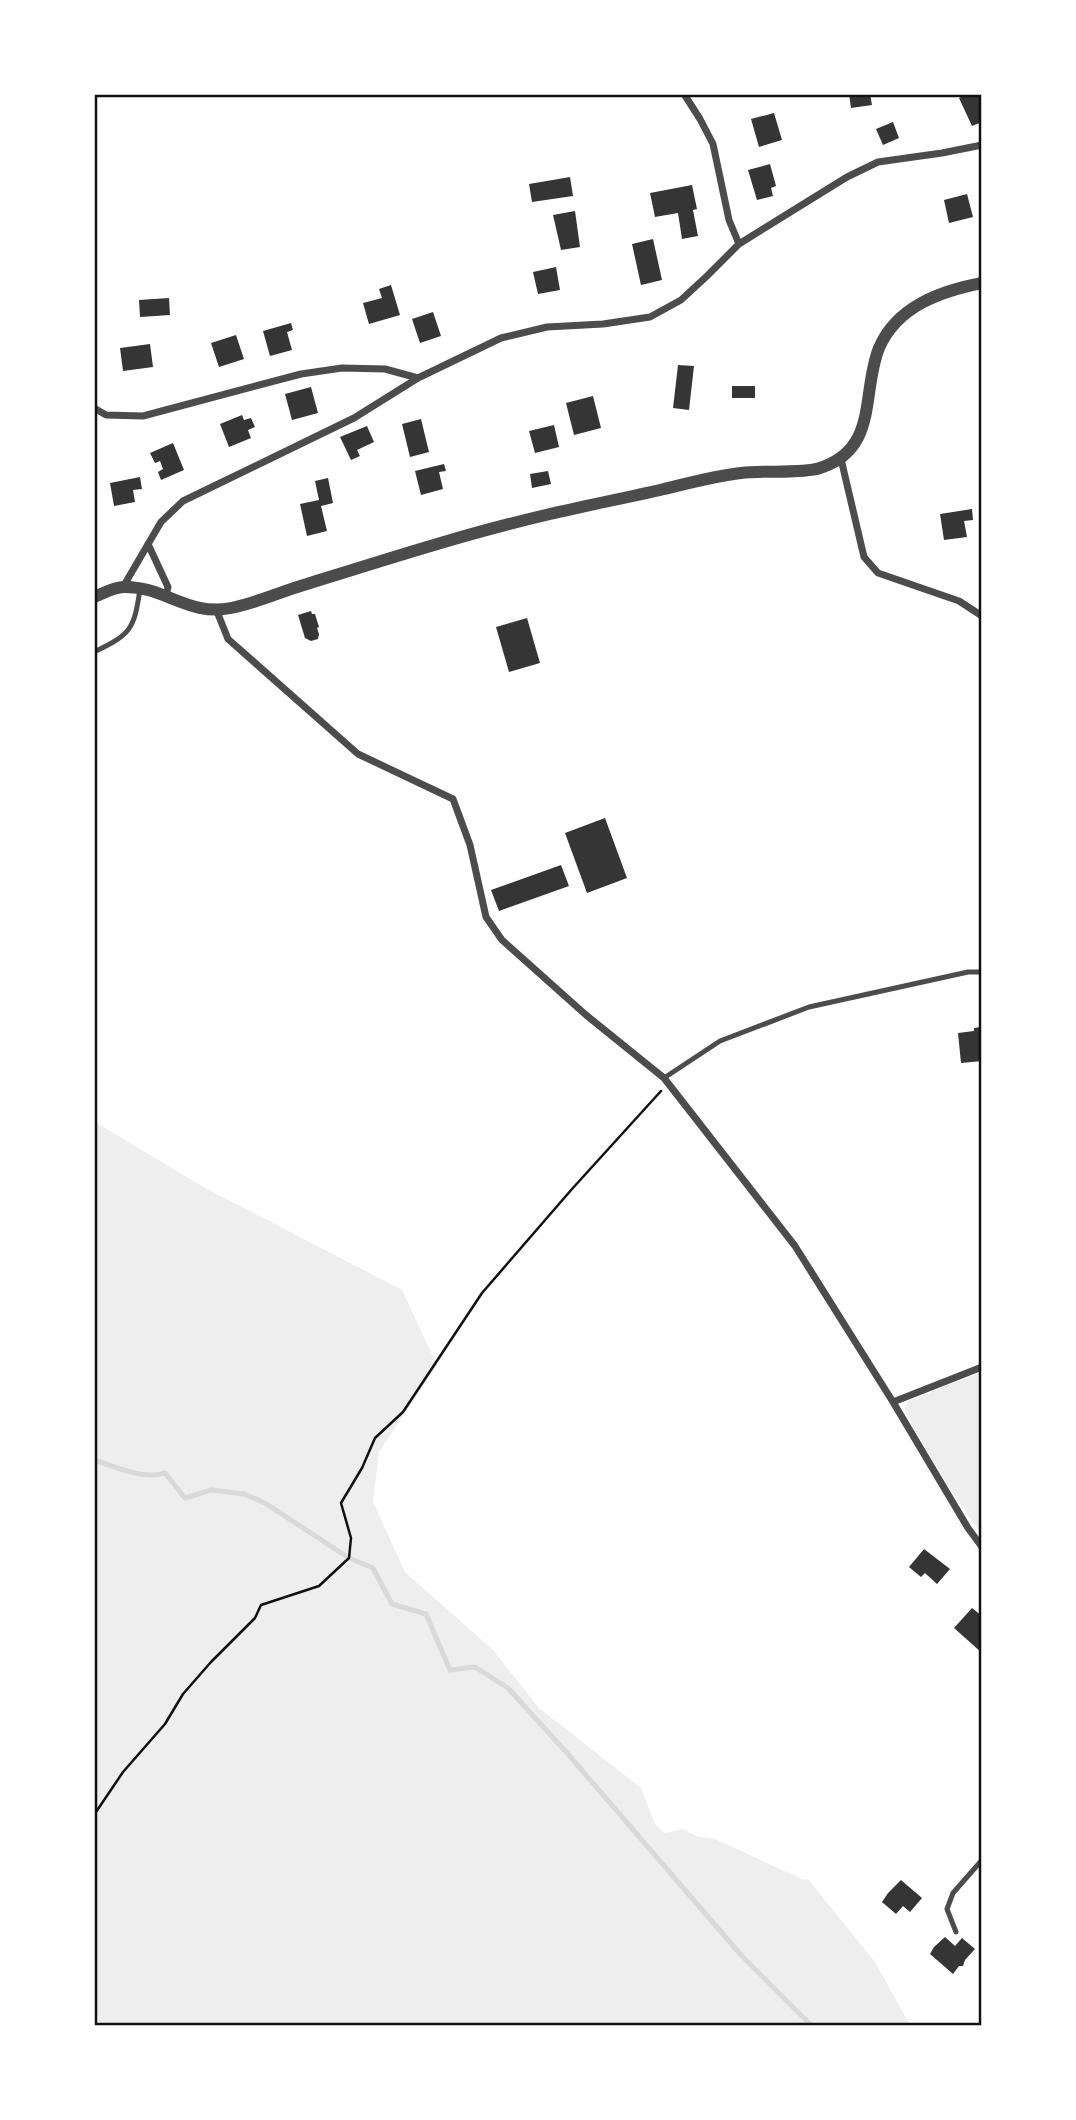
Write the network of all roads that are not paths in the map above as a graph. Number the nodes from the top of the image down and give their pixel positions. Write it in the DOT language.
graph roads {
  1 [pos="684,94"];
  2 [pos="982,145"];
  3 [pos="739,244"];
  4 [pos="982,283"];
  5 [pos="418,377"];
  6 [pos="94,408"];
  7 [pos="841,459"];
  8 [pos="148,544"];
  9 [pos="123,587"];
  10 [pos="140,588"];
  11 [pos="166,596"];
  12 [pos="94,597"];
  13 [pos="216,610"];
  14 [pos="982,616"];
  15 [pos="94,652"];
  16 [pos="982,972"];
  17 [pos="666,1080"];
  18 [pos="982,1367"];
  19 [pos="893,1402"];
  20 [pos="982,1547"];
  21 [pos="982,1860"];
  22 [pos="956,1931"];
  1 -- 3 [label="street"];
  2 -- 3 [label="street"];
  3 -- 5 [label="street"];
  4 -- 7 [label="street"];
  5 -- 6 [label="street"];
  5 -- 8 [label="street"];
  7 -- 13 [label="street"];
  7 -- 14 [label="street"];
  8 -- 9 [label="street"];
  8 -- 11 [label="street"];
  9 -- 10 [label="street"];
  9 -- 12 [label="street"];
  10 -- 11 [label="street"];
  10 -- 15 [label="lane"];
  11 -- 13 [label="street"];
  13 -- 17 [label="street"];
  16 -- 17 [label="lane"];
  17 -- 19 [label="street"];
  18 -- 19 [label="street"];
  19 -- 20 [label="street"];
  21 -- 22 [label="lane"];
}
